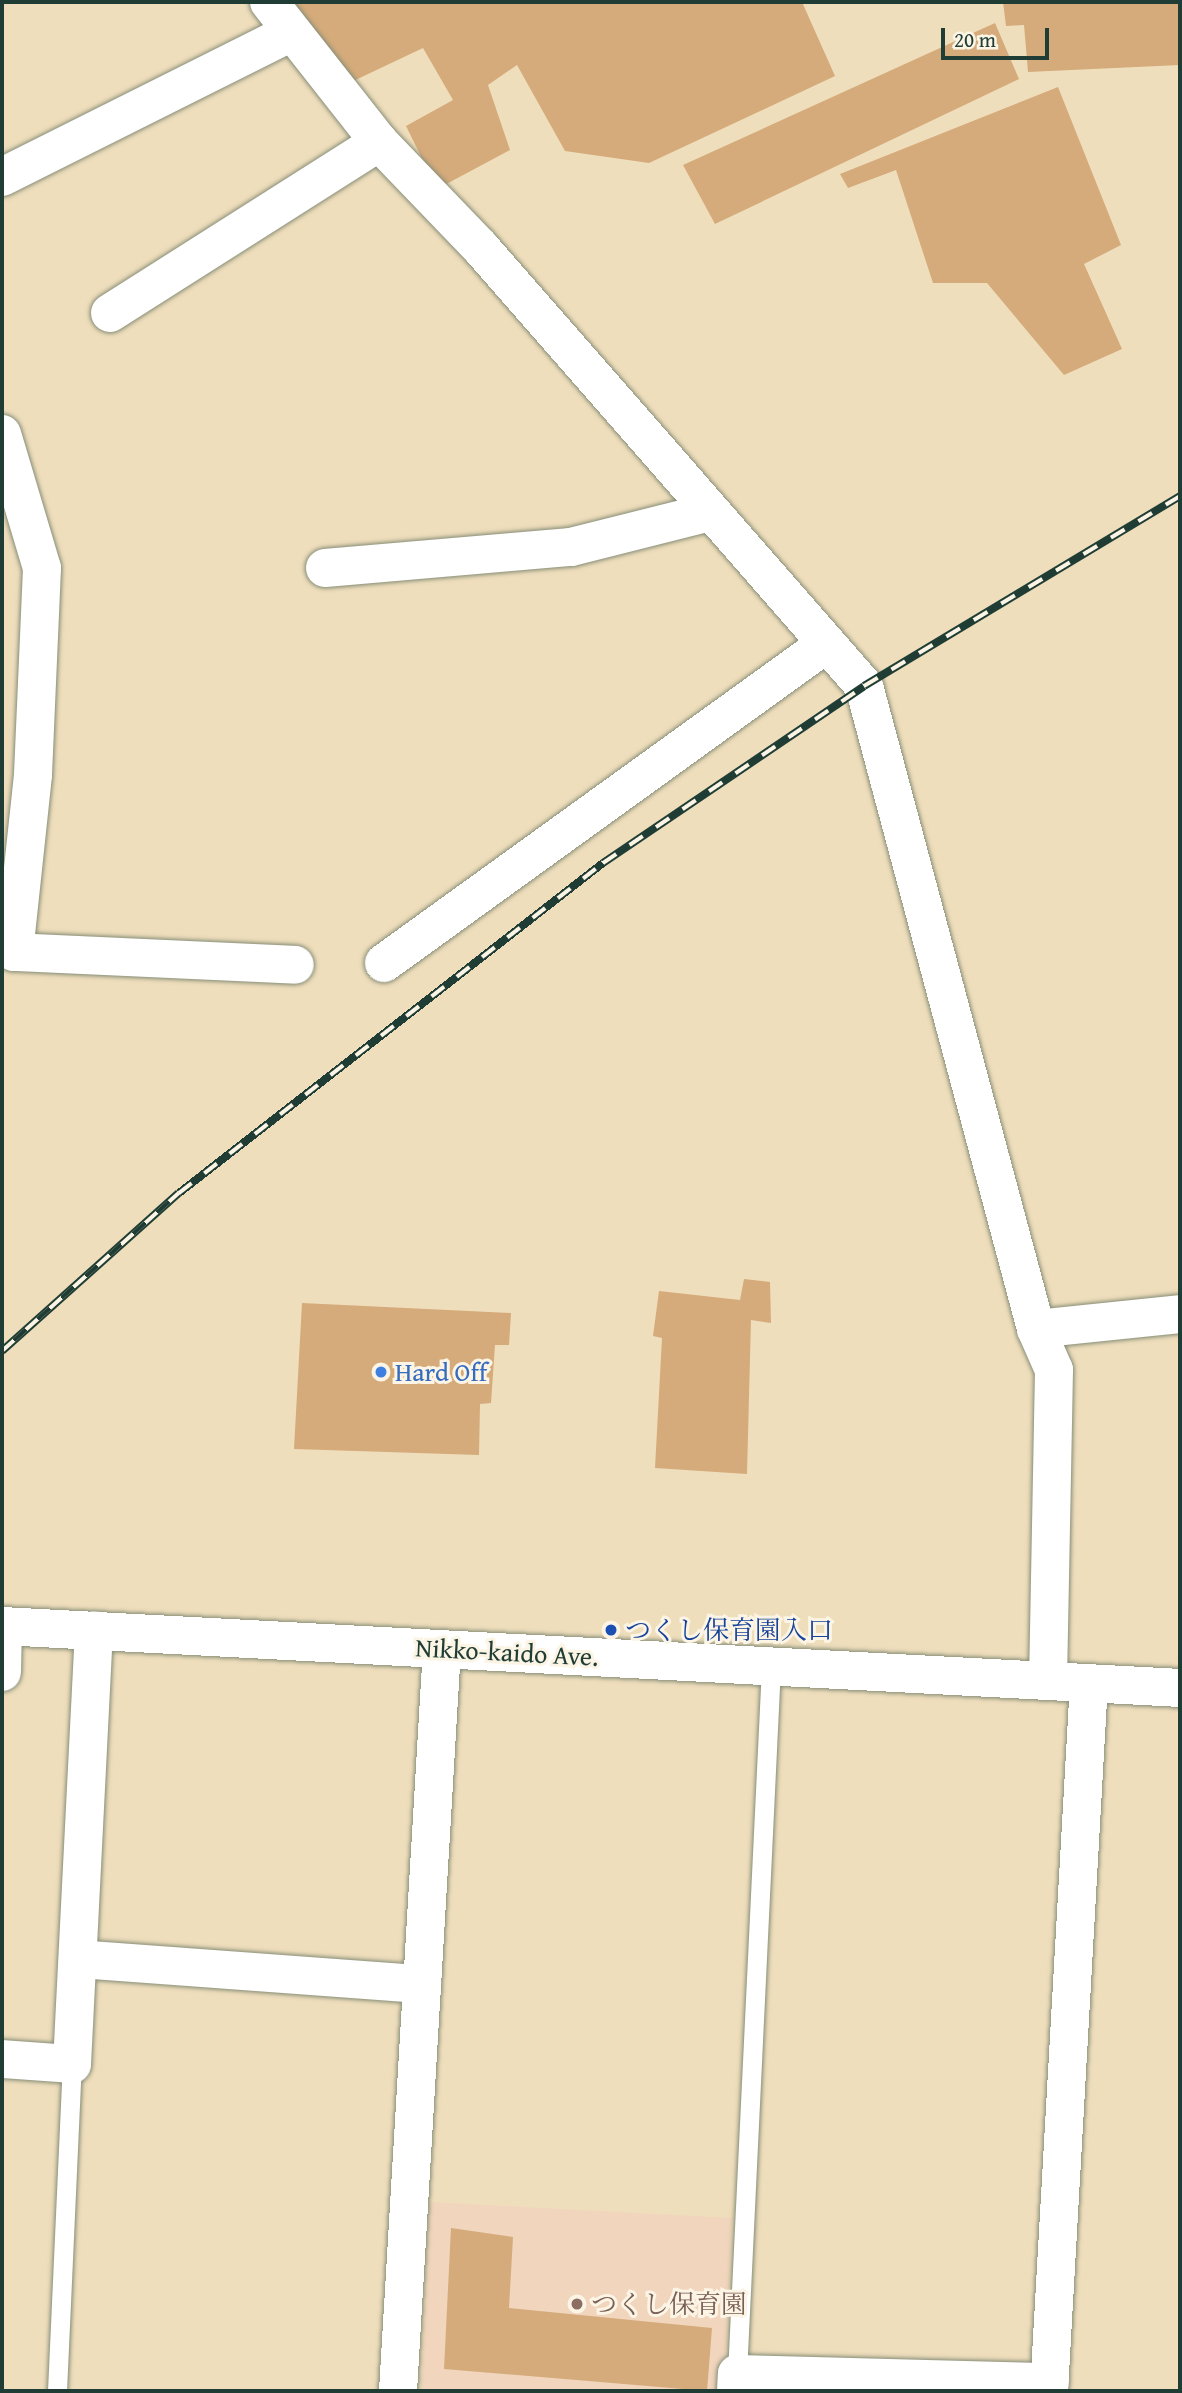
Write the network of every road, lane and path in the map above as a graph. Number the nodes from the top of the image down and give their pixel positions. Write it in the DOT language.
graph roads {
  1 [pos="269,2"];
  2 [pos="292,32"];
  3 [pos="379,142"];
  4 [pos="2,177"];
  5 [pos="110,313"];
  6 [pos="2,434"];
  7 [pos="710,512"];
  8 [pos="325,568"];
  9 [pos="826,644"];
  10 [pos="17,780"];
  11 [pos="384,963"];
  12 [pos="295,965"];
  13 [pos="1180,1314"];
  14 [pos="1036,1329"];
  15 [pos="2,1626"];
  16 [pos="93,1631"];
  17 [pos="442,1649"];
  18 [pos="771,1666"];
  19 [pos="2,1672"];
  20 [pos="1048,1681"];
  21 [pos="1089,1684"];
  22 [pos="1180,1688"];
  23 [pos="78,1959"];
  24 [pos="422,1983"];
  25 [pos="2,2059"];
  26 [pos="72,2064"];
  27 [pos="736,2383"];
  28 [pos="1050,2386"];
  29 [pos="57,2391"];
  30 [pos="398,2391"];
  1 -- 2 [label="street"];
  2 -- 3 [label="street"];
  2 -- 4 [label="street"];
  3 -- 5 [label="street"];
  3 -- 7 [label="street"];
  6 -- 10 [label="street"];
  7 -- 8 [label="street"];
  7 -- 9 [label="street"];
  9 -- 11 [label="street"];
  9 -- 14 [label="street"];
  10 -- 12 [label="street"];
  13 -- 14 [label="street"];
  14 -- 20 [label="street"];
  15 -- 16 [label="street, Nikko-kaido Ave."];
  15 -- 19 [label="street"];
  16 -- 17 [label="street, Nikko-kaido Ave."];
  16 -- 23 [label="street"];
  17 -- 18 [label="street, Nikko-kaido Ave."];
  17 -- 24 [label="street"];
  18 -- 20 [label="street, Nikko-kaido Ave."];
  18 -- 27 [label="lane"];
  20 -- 21 [label="street, Nikko-kaido Ave."];
  21 -- 22 [label="street, Nikko-kaido Ave."];
  21 -- 28 [label="street"];
  23 -- 24 [label="street"];
  23 -- 26 [label="street"];
  24 -- 30 [label="street"];
  25 -- 26 [label="street"];
  26 -- 29 [label="lane"];
  27 -- 28 [label="street"];
}
